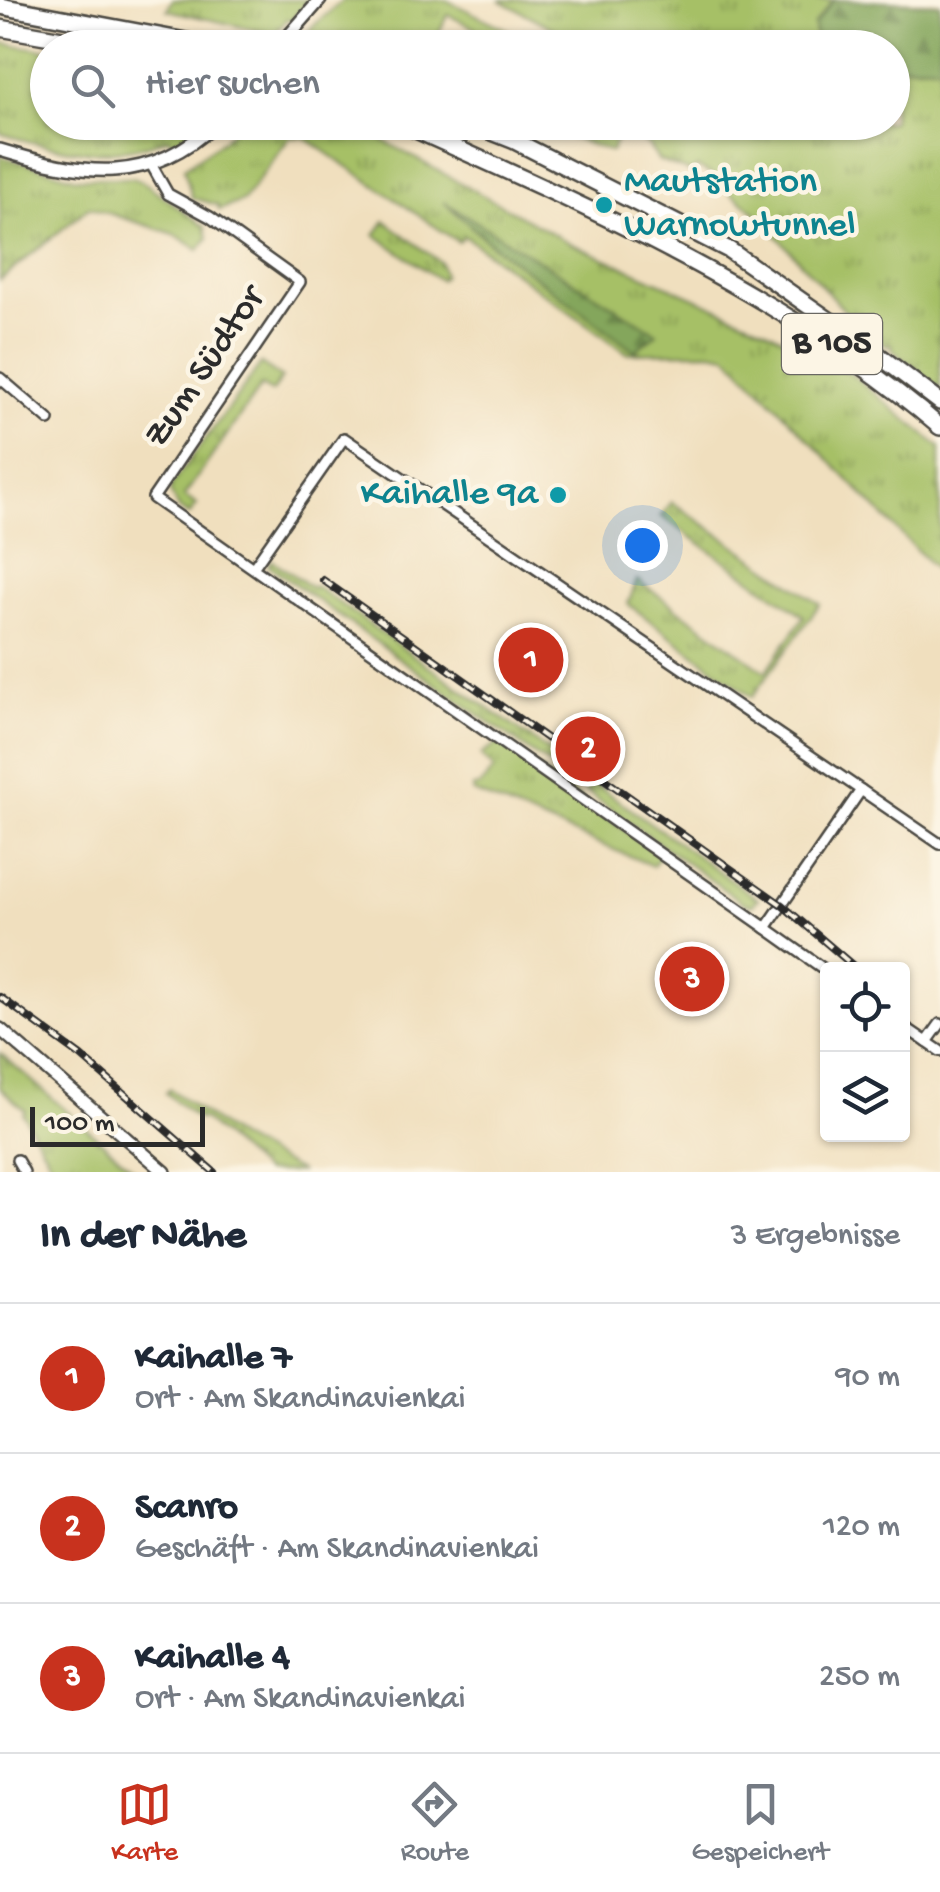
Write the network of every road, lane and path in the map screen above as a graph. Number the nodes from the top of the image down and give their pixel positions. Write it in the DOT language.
graph roads {
  1 [pos="320,0"];
  2 [pos="0,6"];
  3 [pos="0,28"];
  4 [pos="127,30"];
  5 [pos="293,30"];
  6 [pos="30,33"];
  7 [pos="196,140"];
  8 [pos="436,140"];
  9 [pos="511,140"];
  10 [pos="0,150"];
  11 [pos="151,164"];
  12 [pos="0,378"];
  13 [pos="940,402"];
  14 [pos="49,420"];
  15 [pos="940,427"];
  16 [pos="253,568"];
  17 [pos="861,790"];
  18 [pos="940,844"];
  19 [pos="766,928"];
  20 [pos="820,966"];
  21 [pos="940,1024"];
  22 [pos="0,1029"];
  23 [pos="910,1030"];
  24 [pos="927,1042"];
  25 [pos="940,1051"];
  26 [pos="16,1160"];
  27 [pos="24,1172"];
  28 [pos="165,1172"];
  1 -- 5 [label="street"];
  2 -- 4 [label="highway"];
  3 -- 6 [label="highway"];
  7 -- 11 [label="street"];
  8 -- 15 [label="highway, B 105"];
  9 -- 13 [label="highway, B 105"];
  10 -- 11 [label="street"];
  11 -- 16 [label="street, Zum Südtor"];
  12 -- 14 [label="street"];
  16 -- 17 [label="street"];
  16 -- 19 [label="street"];
  17 -- 18 [label="street"];
  17 -- 19 [label="street"];
  19 -- 20 [label="street"];
  21 -- 24 [label="street"];
  22 -- 28 [label="street"];
  23 -- 24 [label="street"];
  24 -- 25 [label="street"];
  26 -- 27 [label="street"];
}
